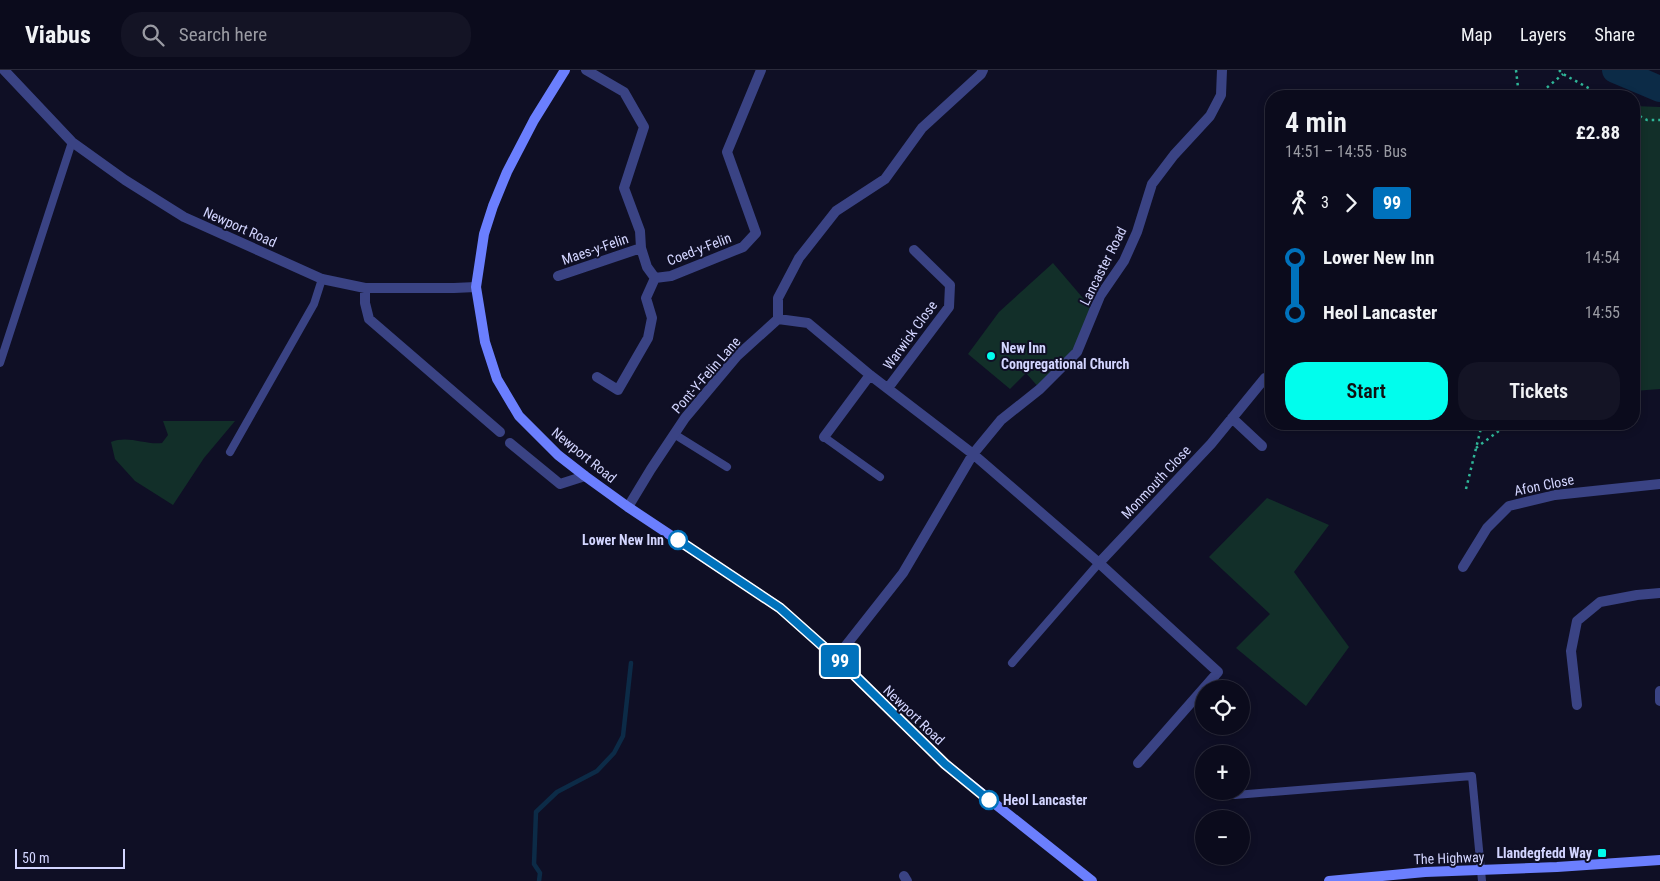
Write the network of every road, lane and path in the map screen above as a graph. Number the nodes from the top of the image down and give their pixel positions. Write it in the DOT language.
graph roads {
  1 [pos="4,70"];
  2 [pos="565,70"];
  3 [pos="586,70"];
  4 [pos="761,70"];
  5 [pos="983,70"];
  6 [pos="1222,70"];
  7 [pos="1516,70"];
  8 [pos="1559,70"];
  9 [pos="1563,74"];
  10 [pos="1518,90"];
  11 [pos="1544,90"];
  12 [pos="1593,90"];
  13 [pos="1640,116"];
  14 [pos="1660,120"];
  15 [pos="72,142"];
  16 [pos="641,248"];
  17 [pos="914,250"];
  18 [pos="558,276"];
  19 [pos="655,278"];
  20 [pos="322,279"];
  21 [pos="476,287"];
  22 [pos="365,288"];
  23 [pos="778,318"];
  24 [pos="0,363"];
  25 [pos="870,375"];
  26 [pos="597,377"];
  27 [pos="1265,378"];
  28 [pos="888,388"];
  29 [pos="1232,418"];
  30 [pos="1480,430"];
  31 [pos="1500,430"];
  32 [pos="500,432"];
  33 [pos="674,434"];
  34 [pos="824,437"];
  35 [pos="510,443"];
  36 [pos="1262,446"];
  37 [pos="1475,449"];
  38 [pos="230,452"];
  39 [pos="973,454"];
  40 [pos="727,467"];
  41 [pos="585,476"];
  42 [pos="880,477"];
  43 [pos="1660,484"];
  44 [pos="1466,489"];
  45 [pos="628,507"];
  46 [pos="1099,563"];
  47 [pos="1463,567"];
  48 [pos="1660,593"];
  49 [pos="836,658"];
  50 [pos="1012,663"];
  51 [pos="1660,691"];
  52 [pos="1660,700"];
  53 [pos="1577,705"];
  54 [pos="1138,764"];
  55 [pos="1250,794"];
  56 [pos="1660,860"];
  57 [pos="1482,876"];
  58 [pos="1092,881"];
  59 [pos="1329,881"];
  1 -- 15 [label="street, Newport Road"];
  2 -- 21 [label="street"];
  3 -- 16 [label="street, Coed-y-Felin"];
  4 -- 19 [label="street, Coed-y-Felin"];
  5 -- 23 [label="street"];
  6 -- 39 [label="street, Lancaster Road"];
  7 -- 10 [label="path"];
  8 -- 9 [label="path"];
  9 -- 11 [label="path"];
  9 -- 12 [label="path"];
  13 -- 14 [label="path"];
  15 -- 20 [label="street, Newport Road"];
  15 -- 24 [label="lane"];
  16 -- 18 [label="street, Maes-y-Felin"];
  16 -- 19 [label="street, Coed-y-Felin"];
  17 -- 28 [label="street, Warwick Close"];
  19 -- 26 [label="street"];
  20 -- 22 [label="street, Newport Road"];
  20 -- 38 [label="lane"];
  21 -- 22 [label="street, Newport Road"];
  21 -- 41 [label="street, Newport Road"];
  22 -- 32 [label="street"];
  23 -- 25 [label="street"];
  23 -- 33 [label="street, Pont-Y-Felin Lane"];
  25 -- 28 [label="street"];
  25 -- 34 [label="street"];
  27 -- 29 [label="street, Monmouth Close"];
  28 -- 39 [label="street"];
  29 -- 36 [label="street"];
  29 -- 46 [label="street, Monmouth Close"];
  30 -- 37 [label="path"];
  31 -- 37 [label="path"];
  33 -- 40 [label="lane"];
  33 -- 45 [label="street, Pont-Y-Felin Lane"];
  34 -- 42 [label="lane"];
  35 -- 41 [label="street"];
  37 -- 44 [label="path"];
  39 -- 46 [label="street"];
  39 -- 49 [label="street, Lancaster Road"];
  41 -- 45 [label="street, Newport Road"];
  43 -- 47 [label="street, Afon Close"];
  45 -- 49 [label="street, Newport Road"];
  46 -- 50 [label="lane"];
  46 -- 54 [label="street"];
  48 -- 53 [label="street"];
  49 -- 58 [label="street, Newport Road"];
  51 -- 52 [label="street"];
  55 -- 57 [label="lane"];
  56 -- 57 [label="street, The Highway"];
  57 -- 59 [label="street, The Highway"];
}
